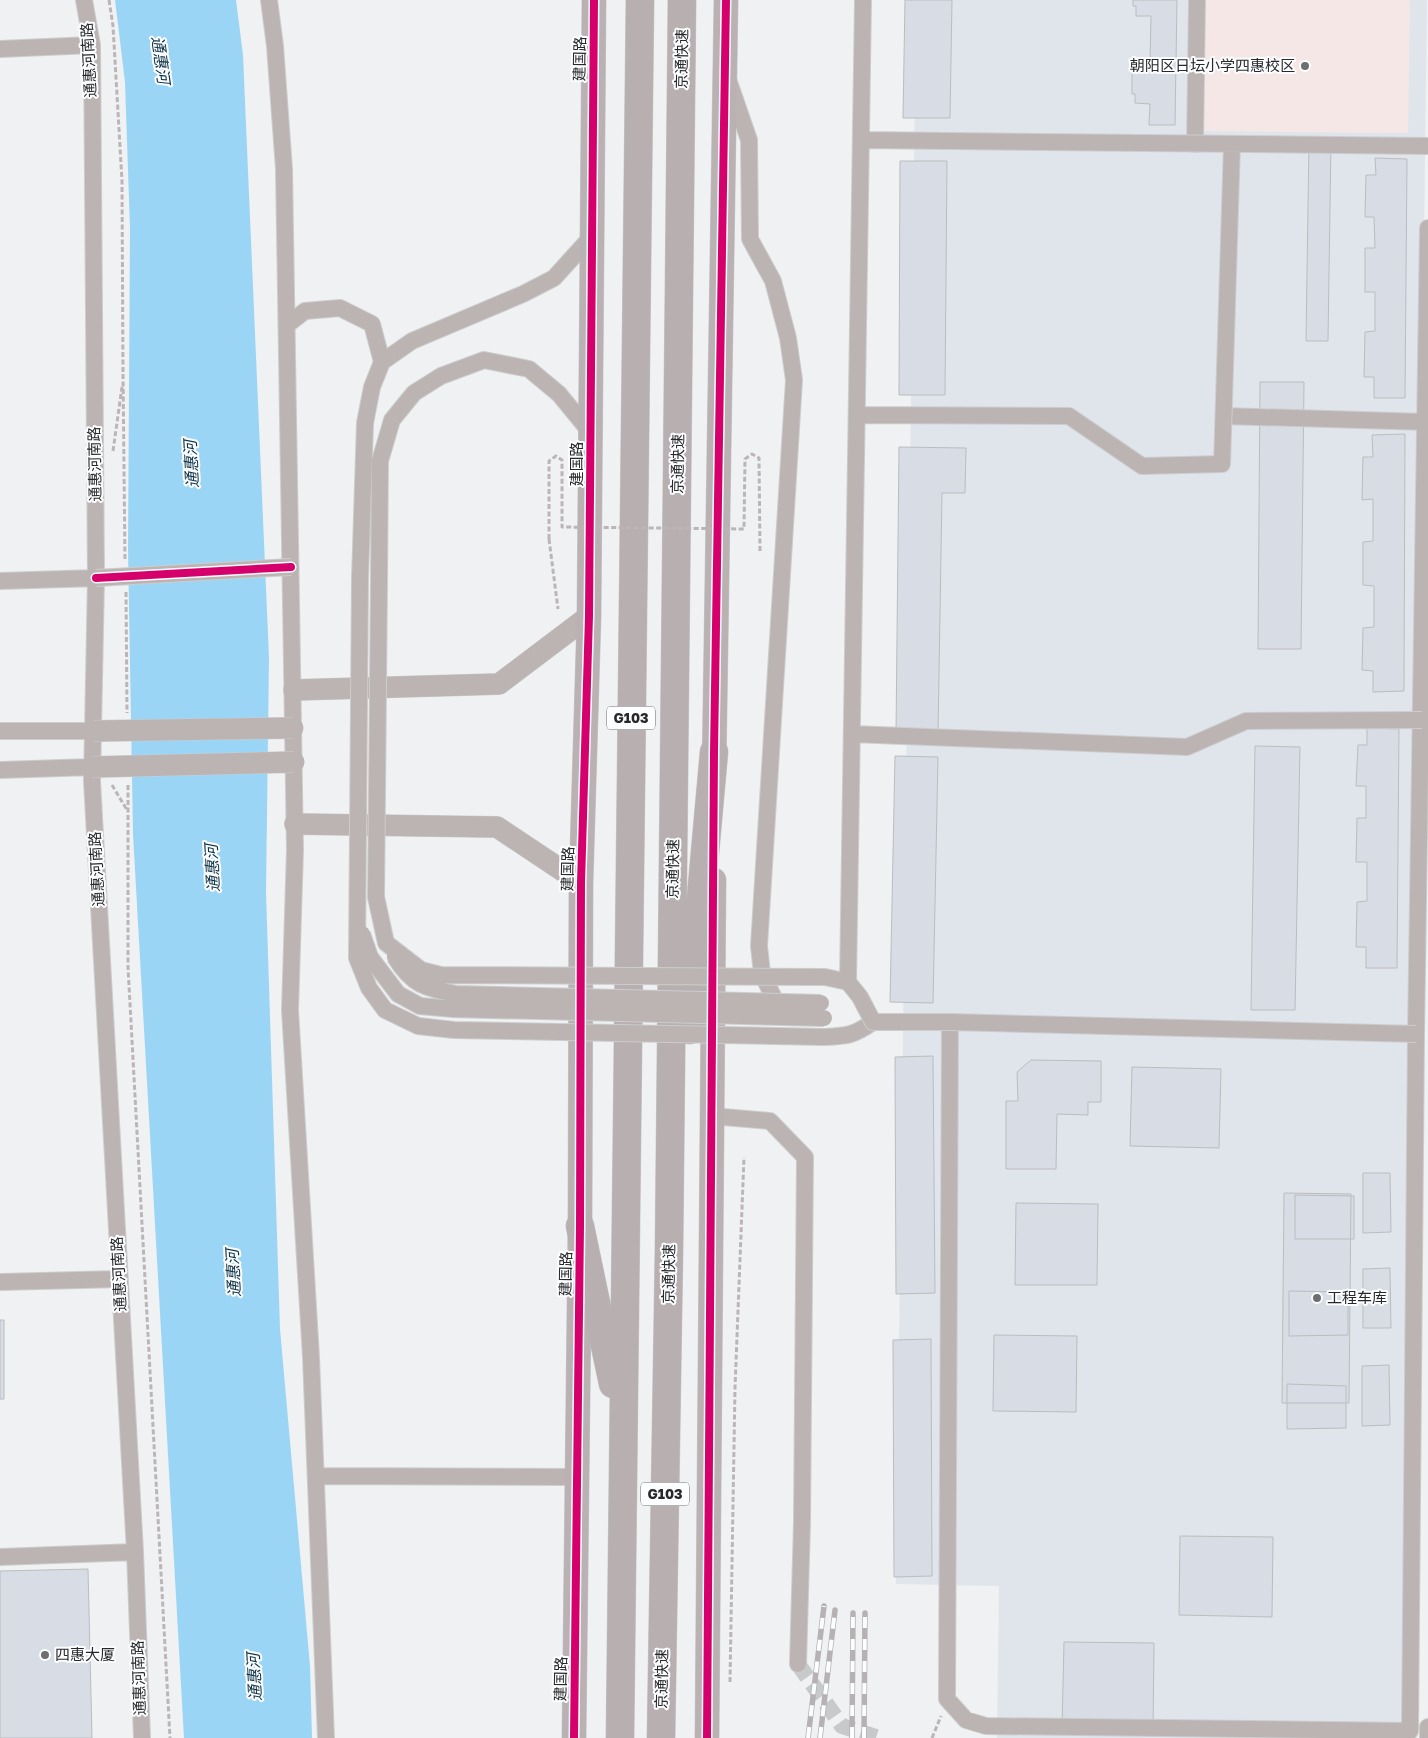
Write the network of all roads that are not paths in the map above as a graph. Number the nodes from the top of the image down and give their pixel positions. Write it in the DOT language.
graph roads {
  1 [pos="84,0"];
  2 [pos="269,0"];
  3 [pos="594,0"];
  4 [pos="640,0"];
  5 [pos="682,0"];
  6 [pos="726,0"];
  7 [pos="863,0"];
  8 [pos="1196,0"];
  9 [pos="92,46"];
  10 [pos="0,49"];
  11 [pos="725,70"];
  12 [pos="861,140"];
  13 [pos="1195,144"];
  14 [pos="1232,144"];
  15 [pos="1428,146"];
  16 [pos="1428,228"];
  17 [pos="592,236"];
  18 [pos="287,325"];
  19 [pos="382,362"];
  20 [pos="857,415"];
  21 [pos="1224,416"];
  22 [pos="1426,422"];
  23 [pos="591,433"];
  24 [pos="291,567"];
  25 [pos="96,578"];
  26 [pos="0,581"];
  27 [pos="590,616"];
  28 [pos="294,690"];
  29 [pos="1422,720"];
  30 [pos="293,728"];
  31 [pos="0,731"];
  32 [pos="93,732"];
  33 [pos="852,734"];
  34 [pos="714,752"];
  35 [pos="294,762"];
  36 [pos="0,770"];
  37 [pos="92,771"];
  38 [pos="295,824"];
  39 [pos="581,883"];
  40 [pos="358,920"];
  41 [pos="386,943"];
  42 [pos="848,982"];
  43 [pos="776,1002"];
  44 [pos="873,1022"];
  45 [pos="950,1022"];
  46 [pos="1416,1034"];
  47 [pos="712,1116"];
  48 [pos="580,1226"];
  49 [pos="669,1250"];
  50 [pos="120,1279"];
  51 [pos="0,1282"];
  52 [pos="623,1437"];
  53 [pos="316,1476"];
  54 [pos="577,1477"];
  55 [pos="135,1552"];
  56 [pos="0,1557"];
  57 [pos="798,1664"];
  58 [pos="1428,1727"];
  59 [pos="142,1738"];
  60 [pos="326,1738"];
  61 [pos="574,1738"];
  62 [pos="620,1738"];
  63 [pos="661,1738"];
  64 [pos="706,1738"];
  65 [pos="1428,1738"];
  1 -- 9 [label="street, 通惠河南路"];
  2 -- 18 [label="street"];
  3 -- 17 [label="main road, 建国路"];
  4 -- 52 [label="highway, G103"];
  5 -- 49 [label="highway, 京通快速 / G103"];
  6 -- 11 [label="main road"];
  7 -- 12 [label="street, bridge"];
  8 -- 13 [label="street"];
  9 -- 10 [label="street"];
  9 -- 25 [label="street, 通惠河南路"];
  11 -- 34 [label="main road"];
  11 -- 43 [label="street, bridge"];
  12 -- 13 [label="street, bridge"];
  12 -- 20 [label="street, bridge"];
  13 -- 14 [label="street, bridge"];
  14 -- 15 [label="street, bridge"];
  14 -- 21 [label="street, bridge"];
  16 -- 22 [label="street"];
  17 -- 19 [label="street"];
  17 -- 23 [label="main road, 建国路"];
  18 -- 19 [label="street"];
  18 -- 24 [label="street"];
  19 -- 40 [label="street, bridge"];
  20 -- 21 [label="street, bridge"];
  20 -- 33 [label="street, bridge"];
  21 -- 22 [label="street"];
  22 -- 29 [label="street"];
  23 -- 27 [label="main road, 建国路"];
  23 -- 41 [label="street, bridge"];
  24 -- 25 [label="street, bridge"];
  24 -- 28 [label="street"];
  25 -- 26 [label="street"];
  25 -- 32 [label="street, 通惠河南路"];
  27 -- 28 [label="street"];
  27 -- 39 [label="main road, 建国路"];
  28 -- 30 [label="street"];
  29 -- 33 [label="street, bridge"];
  29 -- 46 [label="street"];
  30 -- 32 [label="street, bridge"];
  30 -- 35 [label="street"];
  31 -- 32 [label="street"];
  32 -- 37 [label="street, 通惠河南路"];
  33 -- 42 [label="street, bridge"];
  34 -- 47 [label="main road"];
  34 -- 49 [label="highway"];
  35 -- 37 [label="street, bridge"];
  35 -- 38 [label="street"];
  36 -- 37 [label="street"];
  37 -- 50 [label="street, 通惠河南路"];
  38 -- 39 [label="street"];
  38 -- 53 [label="street"];
  39 -- 48 [label="main road, 建国路"];
  40 -- 43 [label="street, bridge"];
  40 -- 44 [label="street, bridge"];
  41 -- 42 [label="street, bridge"];
  41 -- 43 [label="street, bridge"];
  42 -- 44 [label="street, bridge"];
  44 -- 45 [label="street, bridge"];
  45 -- 46 [label="street, bridge"];
  45 -- 46 [label="street"];
  47 -- 57 [label="street"];
  47 -- 64 [label="main road"];
  48 -- 52 [label="highway"];
  48 -- 54 [label="main road, 建国路"];
  49 -- 63 [label="highway, 京通快速 / G103"];
  50 -- 51 [label="street"];
  50 -- 55 [label="street, 通惠河南路"];
  52 -- 62 [label="highway, G103"];
  53 -- 54 [label="street"];
  53 -- 60 [label="street"];
  54 -- 61 [label="main road, 建国路"];
  55 -- 56 [label="street"];
  55 -- 59 [label="street, 通惠河南路"];
  58 -- 65 [label="street"];
}
